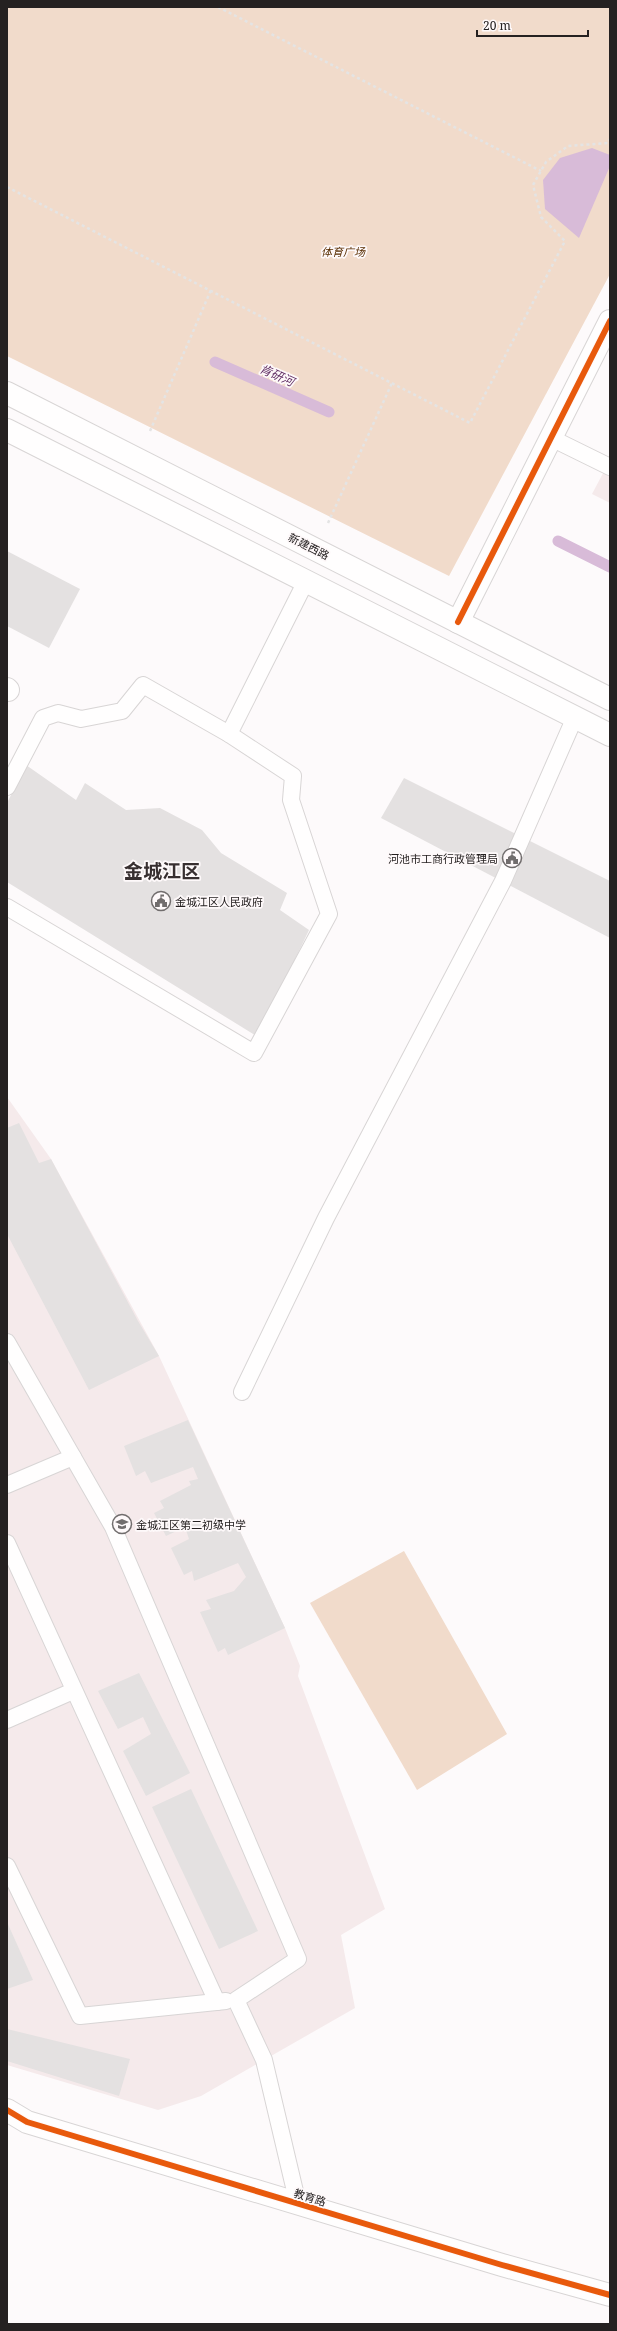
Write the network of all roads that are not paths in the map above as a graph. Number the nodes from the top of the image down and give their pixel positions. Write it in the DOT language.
graph roads {
  1 [pos="610,321"];
  2 [pos="7,393"];
  3 [pos="7,430"];
  4 [pos="551,438"];
  5 [pos="610,467"];
  6 [pos="306,582"];
  7 [pos="458,622"];
  8 [pos="610,699"];
  9 [pos="575,717"];
  10 [pos="229,734"];
  11 [pos="610,735"];
  12 [pos="7,787"];
  13 [pos="7,907"];
  14 [pos="7,1342"];
  15 [pos="242,1392"];
  16 [pos="73,1457"];
  17 [pos="7,1485"];
  18 [pos="7,1543"];
  19 [pos="73,1692"];
  20 [pos="7,1720"];
  21 [pos="7,1866"];
  22 [pos="236,2000"];
  23 [pos="217,2002"];
  24 [pos="7,2110"];
  25 [pos="298,2204"];
  26 [pos="610,2294"];
  1 -- 4 [label="main road"];
  2 -- 7 [label="main road, 新建西路"];
  3 -- 6 [label="main road"];
  4 -- 5 [label="lane"];
  4 -- 7 [label="main road"];
  6 -- 9 [label="main road"];
  6 -- 10 [label="lane"];
  7 -- 8 [label="main road, 新建西路"];
  9 -- 11 [label="main road"];
  9 -- 15 [label="lane"];
  10 -- 12 [label="lane"];
  10 -- 13 [label="lane"];
  14 -- 16 [label="lane"];
  16 -- 17 [label="lane"];
  16 -- 22 [label="lane"];
  18 -- 19 [label="lane"];
  19 -- 20 [label="lane"];
  19 -- 23 [label="lane"];
  21 -- 23 [label="lane"];
  22 -- 23 [label="lane"];
  22 -- 25 [label="lane"];
  24 -- 25 [label="main road, 教育路"];
  25 -- 26 [label="main road, 教育路"];
}
